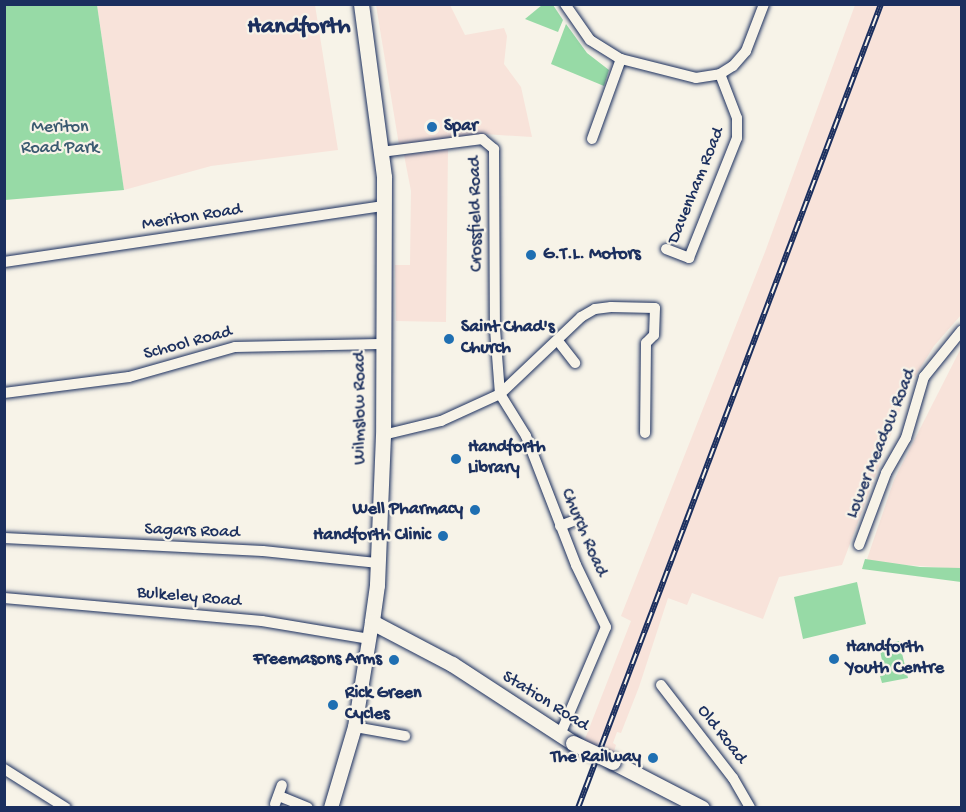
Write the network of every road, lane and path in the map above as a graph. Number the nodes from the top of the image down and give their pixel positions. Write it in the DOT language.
graph roads {
  1 [pos="361,4"];
  2 [pos="565,4"];
  3 [pos="764,4"];
  4 [pos="621,59"];
  5 [pos="720,74"];
  6 [pos="592,139"];
  7 [pos="381,152"];
  8 [pos="384,206"];
  9 [pos="666,249"];
  10 [pos="4,262"];
  11 [pos="962,330"];
  12 [pos="558,340"];
  13 [pos="380,344"];
  14 [pos="575,363"];
  15 [pos="4,393"];
  16 [pos="500,394"];
  17 [pos="645,433"];
  18 [pos="383,435"];
  19 [pos="573,521"];
  20 [pos="560,526"];
  21 [pos="4,538"];
  22 [pos="859,545"];
  23 [pos="378,563"];
  24 [pos="4,598"];
  25 [pos="372,622"];
  26 [pos="370,639"];
  27 [pos="661,685"];
  28 [pos="355,727"];
  29 [pos="405,736"];
  30 [pos="566,739"];
  31 [pos="4,769"];
  32 [pos="279,795"];
  33 [pos="696,806"];
  34 [pos="66,807"];
  35 [pos="308,807"];
  36 [pos="331,807"];
  37 [pos="750,807"];
  1 -- 7 [label="main road, Wilmslow Road"];
  2 -- 4 [label="street"];
  3 -- 5 [label="street"];
  4 -- 5 [label="street"];
  4 -- 6 [label="street"];
  5 -- 9 [label="street, Davenham Road"];
  7 -- 8 [label="main road, Wilmslow Road"];
  7 -- 16 [label="street, Crossfield Road"];
  8 -- 10 [label="street, Meriton Road"];
  8 -- 13 [label="main road, Wilmslow Road"];
  11 -- 22 [label="street, Lower Meadow Road"];
  12 -- 14 [label="street"];
  12 -- 16 [label="street"];
  12 -- 17 [label="street"];
  13 -- 15 [label="street, School Road"];
  13 -- 18 [label="main road, Wilmslow Road"];
  16 -- 18 [label="street"];
  16 -- 20 [label="street, Church Road"];
  18 -- 23 [label="main road, Wilmslow Road"];
  19 -- 20 [label="street"];
  20 -- 30 [label="street, Church Road"];
  21 -- 23 [label="street, Sagars Road"];
  23 -- 25 [label="main road, Wilmslow Road"];
  24 -- 26 [label="street, Bulkeley Road"];
  25 -- 26 [label="street, Wilmslow Road"];
  25 -- 30 [label="main road, Station Road"];
  26 -- 28 [label="street, Wilmslow Road"];
  27 -- 37 [label="street, Old Road"];
  28 -- 29 [label="street"];
  28 -- 36 [label="street, Wilmslow Road"];
  30 -- 33 [label="main road, Station Road, bridge"];
  31 -- 34 [label="street"];
  32 -- 35 [label="street"];
}
